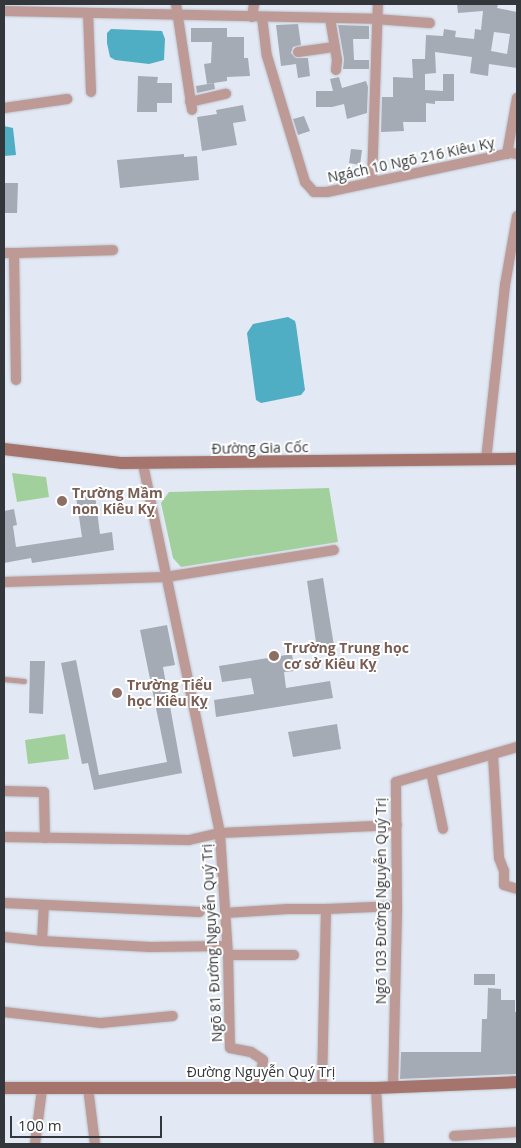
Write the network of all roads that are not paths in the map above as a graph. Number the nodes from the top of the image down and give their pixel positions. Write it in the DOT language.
graph roads {
  1 [pos="176,4"];
  2 [pos="254,4"];
  3 [pos="378,4"];
  4 [pos="4,11"];
  5 [pos="88,13"];
  6 [pos="176,15"];
  7 [pos="257,17"];
  8 [pos="330,18"];
  9 [pos="375,19"];
  10 [pos="430,22"];
  11 [pos="335,47"];
  12 [pos="298,52"];
  13 [pos="336,70"];
  14 [pos="91,92"];
  15 [pos="226,94"];
  16 [pos="517,98"];
  17 [pos="67,99"];
  18 [pos="4,108"];
  19 [pos="512,154"];
  20 [pos="372,181"];
  21 [pos="517,216"];
  22 [pos="113,250"];
  23 [pos="9,253"];
  24 [pos="16,380"];
  25 [pos="4,449"];
  26 [pos="486,460"];
  27 [pos="517,460"];
  28 [pos="142,464"];
  29 [pos="334,550"];
  30 [pos="166,577"];
  31 [pos="4,582"];
  32 [pos="4,679"];
  33 [pos="24,681"];
  34 [pos="517,747"];
  35 [pos="493,756"];
  36 [pos="431,772"];
  37 [pos="4,791"];
  38 [pos="397,825"];
  39 [pos="443,829"];
  40 [pos="220,833"];
  41 [pos="4,837"];
  42 [pos="45,838"];
  43 [pos="517,889"];
  44 [pos="4,902"];
  45 [pos="44,905"];
  46 [pos="397,906"];
  47 [pos="326,909"];
  48 [pos="200,912"];
  49 [pos="225,913"];
  50 [pos="4,937"];
  51 [pos="42,942"];
  52 [pos="228,950"];
  53 [pos="294,954"];
  54 [pos="4,1012"];
  55 [pos="173,1016"];
  56 [pos="517,1082"];
  57 [pos="260,1086"];
  58 [pos="88,1087"];
  59 [pos="322,1087"];
  60 [pos="393,1087"];
  61 [pos="4,1088"];
  62 [pos="376,1088"];
  63 [pos="42,1089"];
  64 [pos="517,1132"];
  65 [pos="454,1136"];
  66 [pos="35,1144"];
  67 [pos="95,1144"];
  68 [pos="378,1144"];
  1 -- 6 [label="street"];
  2 -- 7 [label="street, Ngách 10 Ngõ 216 Kiêu Kỵ"];
  3 -- 9 [label="street"];
  4 -- 5 [label="street"];
  5 -- 6 [label="street"];
  5 -- 14 [label="street"];
  6 -- 7 [label="street"];
  6 -- 15 [label="street"];
  7 -- 8 [label="street"];
  7 -- 20 [label="street, Ngách 10 Ngõ 216 Kiêu Kỵ"];
  8 -- 9 [label="street"];
  8 -- 11 [label="street"];
  9 -- 10 [label="street"];
  9 -- 20 [label="street"];
  11 -- 12 [label="street"];
  11 -- 13 [label="street"];
  16 -- 19 [label="street"];
  17 -- 18 [label="street"];
  19 -- 20 [label="street, Ngách 10 Ngõ 216 Kiêu Kỵ"];
  21 -- 26 [label="street"];
  22 -- 23 [label="street"];
  23 -- 24 [label="street"];
  25 -- 28 [label="street, Đường Gia Cốc"];
  26 -- 27 [label="street, Đường Gia Cốc"];
  26 -- 28 [label="street, Đường Gia Cốc"];
  28 -- 30 [label="street"];
  29 -- 30 [label="street"];
  30 -- 31 [label="street"];
  30 -- 40 [label="street"];
  32 -- 33 [label="lane"];
  34 -- 35 [label="street, Ngõ 103 Đường Nguyễn Quý Trị"];
  35 -- 36 [label="street, Ngõ 103 Đường Nguyễn Quý Trị"];
  35 -- 43 [label="street"];
  36 -- 38 [label="street, Ngõ 103 Đường Nguyễn Quý Trị"];
  36 -- 39 [label="street"];
  37 -- 42 [label="street"];
  38 -- 40 [label="street, Ngõ 81 Đường Nguyễn Quý Trị"];
  38 -- 46 [label="street, Ngõ 103 Đường Nguyễn Quý Trị"];
  40 -- 42 [label="street"];
  40 -- 49 [label="street, Ngõ 81 Đường Nguyễn Quý Trị"];
  41 -- 42 [label="street"];
  44 -- 45 [label="street"];
  45 -- 48 [label="street"];
  45 -- 51 [label="street"];
  46 -- 47 [label="street"];
  46 -- 60 [label="street, Ngõ 103 Đường Nguyễn Quý Trị"];
  47 -- 49 [label="street"];
  47 -- 59 [label="street"];
  49 -- 52 [label="street, Ngõ 81 Đường Nguyễn Quý Trị"];
  50 -- 51 [label="street"];
  51 -- 52 [label="street"];
  52 -- 53 [label="street"];
  52 -- 57 [label="street, Ngõ 81 Đường Nguyễn Quý Trị"];
  54 -- 55 [label="street"];
  56 -- 60 [label="street, Đường Nguyễn Quý Trị"];
  57 -- 58 [label="street, Đường Nguyễn Quý Trị"];
  57 -- 59 [label="street, Đường Nguyễn Quý Trị"];
  58 -- 63 [label="street, Đường Nguyễn Quý Trị"];
  58 -- 67 [label="street"];
  59 -- 62 [label="street, Đường Nguyễn Quý Trị"];
  60 -- 62 [label="street, Đường Nguyễn Quý Trị"];
  61 -- 63 [label="street, Đường Nguyễn Quý Trị"];
  62 -- 68 [label="street"];
  63 -- 66 [label="street"];
  64 -- 65 [label="street"];
}
